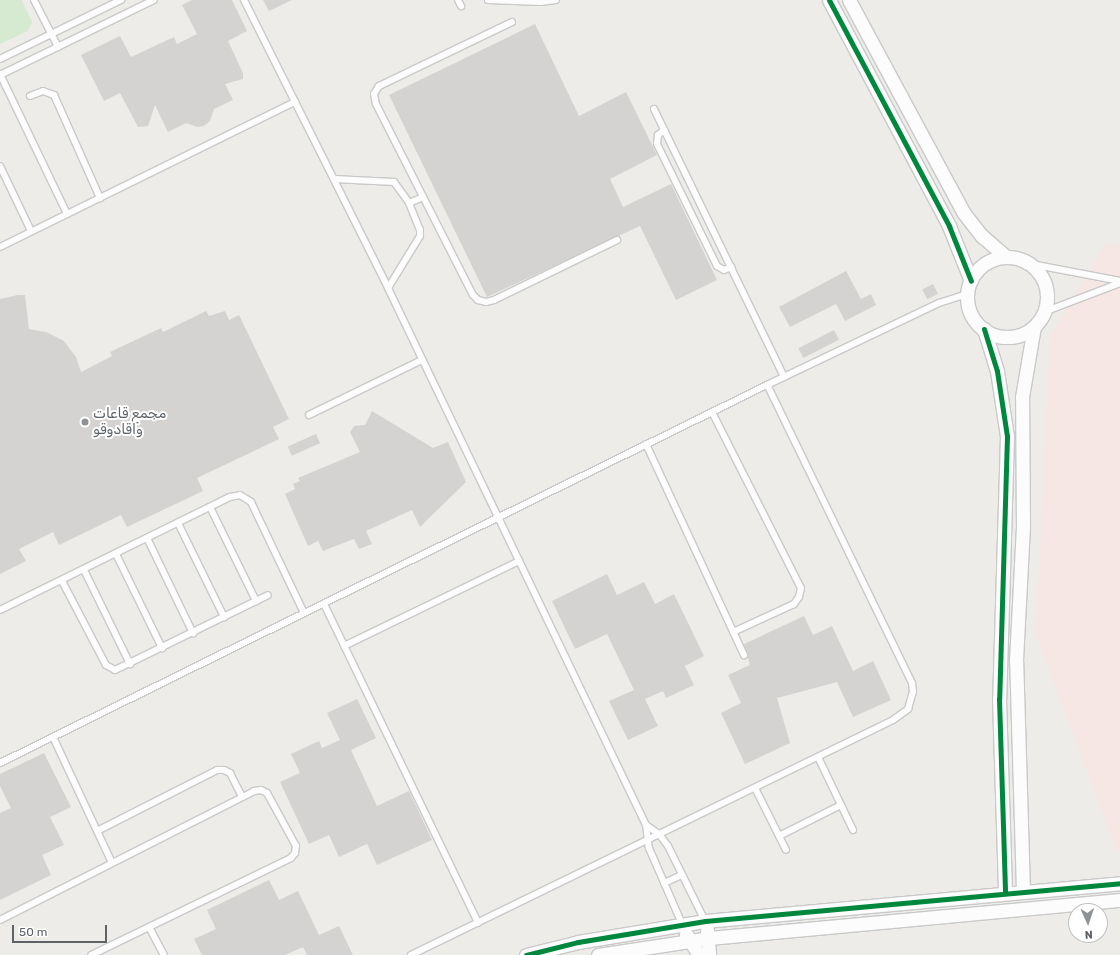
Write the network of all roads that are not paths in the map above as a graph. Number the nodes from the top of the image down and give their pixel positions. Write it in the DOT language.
graph roads {
  1 [pos="34,0"];
  2 [pos="121,0"];
  3 [pos="154,0"];
  4 [pos="244,0"];
  5 [pos="488,0"];
  6 [pos="556,0"];
  7 [pos="829,0"];
  8 [pos="849,0"];
  9 [pos="512,22"];
  10 [pos="51,34"];
  11 [pos="58,47"];
  12 [pos="0,59"];
  13 [pos="0,74"];
  14 [pos="30,96"];
  15 [pos="295,102"];
  16 [pos="654,109"];
  17 [pos="664,130"];
  18 [pos="0,166"];
  19 [pos="334,179"];
  20 [pos="423,197"];
  21 [pos="100,198"];
  22 [pos="408,203"];
  23 [pos="67,214"];
  24 [pos="32,231"];
  25 [pos="617,240"];
  26 [pos="0,246"];
  27 [pos="1006,257"];
  28 [pos="1031,264"];
  29 [pos="731,267"];
  30 [pos="971,280"];
  31 [pos="1120,282"];
  32 [pos="388,288"];
  33 [pos="967,294"];
  34 [pos="1044,312"];
  35 [pos="1034,327"];
  36 [pos="984,329"];
  37 [pos="422,360"];
  38 [pos="784,377"];
  39 [pos="767,385"];
  40 [pos="712,412"];
  41 [pos="309,416"];
  42 [pos="646,444"];
  43 [pos="210,507"];
  44 [pos="498,517"];
  45 [pos="178,523"];
  46 [pos="147,538"];
  47 [pos="116,554"];
  48 [pos="519,561"];
  49 [pos="84,570"];
  50 [pos="62,581"];
  51 [pos="268,595"];
  52 [pos="256,601"];
  53 [pos="324,604"];
  54 [pos="0,610"];
  55 [pos="304,613"];
  56 [pos="224,617"];
  57 [pos="733,632"];
  58 [pos="193,633"];
  59 [pos="344,646"];
  60 [pos="162,648"];
  61 [pos="744,655"];
  62 [pos="130,664"];
  63 [pos="53,737"];
  64 [pos="818,757"];
  65 [pos="0,763"];
  66 [pos="755,788"];
  67 [pos="242,797"];
  68 [pos="841,805"];
  69 [pos="646,825"];
  70 [pos="853,830"];
  71 [pos="97,831"];
  72 [pos="659,834"];
  73 [pos="779,836"];
  74 [pos="647,841"];
  75 [pos="786,850"];
  76 [pos="112,862"];
  77 [pos="682,875"];
  78 [pos="664,883"];
  79 [pos="1120,883"];
  80 [pos="1023,892"];
  81 [pos="1005,893"];
  82 [pos="1120,900"];
  83 [pos="0,920"];
  84 [pos="705,921"];
  85 [pos="478,923"];
  86 [pos="682,925"];
  87 [pos="149,927"];
  88 [pos="709,938"];
  89 [pos="690,941"];
  90 [pos="92,955"];
  91 [pos="164,955"];
  92 [pos="411,955"];
  93 [pos="526,955"];
  94 [pos="598,955"];
  95 [pos="699,955"];
  96 [pos="709,955"];
  1 -- 10 [label="lane"];
  2 -- 10 [label="lane"];
  3 -- 11 [label="lane"];
  4 -- 15 [label="lane"];
  5 -- 6 [label="lane"];
  7 -- 30 [label="street"];
  8 -- 27 [label="street"];
  9 -- 20 [label="lane"];
  10 -- 11 [label="lane"];
  10 -- 12 [label="lane"];
  11 -- 13 [label="lane"];
  13 -- 23 [label="lane"];
  14 -- 21 [label="lane"];
  15 -- 19 [label="lane"];
  15 -- 21 [label="lane"];
  16 -- 17 [label="lane"];
  17 -- 29 [label="lane"];
  17 -- 29 [label="lane"];
  18 -- 24 [label="lane"];
  19 -- 22 [label="lane"];
  19 -- 32 [label="lane"];
  20 -- 22 [label="lane"];
  20 -- 25 [label="lane"];
  21 -- 23 [label="lane"];
  22 -- 32 [label="lane"];
  23 -- 24 [label="lane"];
  24 -- 26 [label="lane"];
  27 -- 28 [label="street"];
  27 -- 30 [label="street"];
  28 -- 31 [label="lane"];
  28 -- 34 [label="street"];
  29 -- 38 [label="lane"];
  30 -- 33 [label="street"];
  31 -- 34 [label="lane"];
  32 -- 37 [label="lane"];
  33 -- 36 [label="street"];
  33 -- 38 [label="lane"];
  34 -- 35 [label="street"];
  35 -- 36 [label="street"];
  35 -- 80 [label="street"];
  36 -- 81 [label="street"];
  37 -- 41 [label="lane"];
  37 -- 44 [label="lane"];
  38 -- 39 [label="lane"];
  39 -- 40 [label="lane"];
  39 -- 64 [label="lane"];
  40 -- 42 [label="lane"];
  40 -- 57 [label="lane"];
  42 -- 44 [label="lane"];
  42 -- 57 [label="lane"];
  43 -- 45 [label="lane"];
  43 -- 52 [label="lane"];
  43 -- 55 [label="lane"];
  44 -- 48 [label="lane"];
  44 -- 53 [label="lane"];
  45 -- 46 [label="lane"];
  45 -- 56 [label="lane"];
  46 -- 47 [label="lane"];
  46 -- 58 [label="lane"];
  47 -- 49 [label="lane"];
  47 -- 60 [label="lane"];
  48 -- 59 [label="lane"];
  48 -- 69 [label="lane"];
  49 -- 50 [label="lane"];
  49 -- 62 [label="lane"];
  50 -- 54 [label="lane"];
  50 -- 62 [label="lane"];
  51 -- 52 [label="lane"];
  52 -- 56 [label="lane"];
  53 -- 55 [label="lane"];
  53 -- 59 [label="lane"];
  55 -- 63 [label="lane"];
  56 -- 58 [label="lane"];
  57 -- 61 [label="lane"];
  58 -- 60 [label="lane"];
  59 -- 85 [label="lane"];
  60 -- 62 [label="lane"];
  63 -- 65 [label="lane"];
  63 -- 71 [label="lane"];
  64 -- 66 [label="lane"];
  64 -- 68 [label="lane"];
  66 -- 72 [label="lane"];
  66 -- 73 [label="lane"];
  67 -- 71 [label="lane"];
  67 -- 76 [label="lane"];
  67 -- 87 [label="lane"];
  68 -- 70 [label="lane"];
  68 -- 73 [label="lane"];
  69 -- 72 [label="lane"];
  69 -- 74 [label="lane"];
  71 -- 76 [label="lane"];
  72 -- 74 [label="lane"];
  72 -- 77 [label="lane"];
  73 -- 75 [label="lane"];
  74 -- 78 [label="lane"];
  74 -- 85 [label="lane"];
  76 -- 83 [label="lane"];
  77 -- 78 [label="lane"];
  77 -- 84 [label="lane"];
  78 -- 86 [label="lane"];
  79 -- 80 [label="street"];
  80 -- 81 [label="street"];
  81 -- 84 [label="street"];
  82 -- 88 [label="street"];
  84 -- 86 [label="street"];
  84 -- 88 [label="street"];
  85 -- 92 [label="lane"];
  86 -- 89 [label="street"];
  86 -- 93 [label="street"];
  87 -- 90 [label="lane"];
  87 -- 91 [label="lane"];
  88 -- 89 [label="street"];
  88 -- 96 [label="street"];
  89 -- 94 [label="street"];
  89 -- 95 [label="street"];
}
